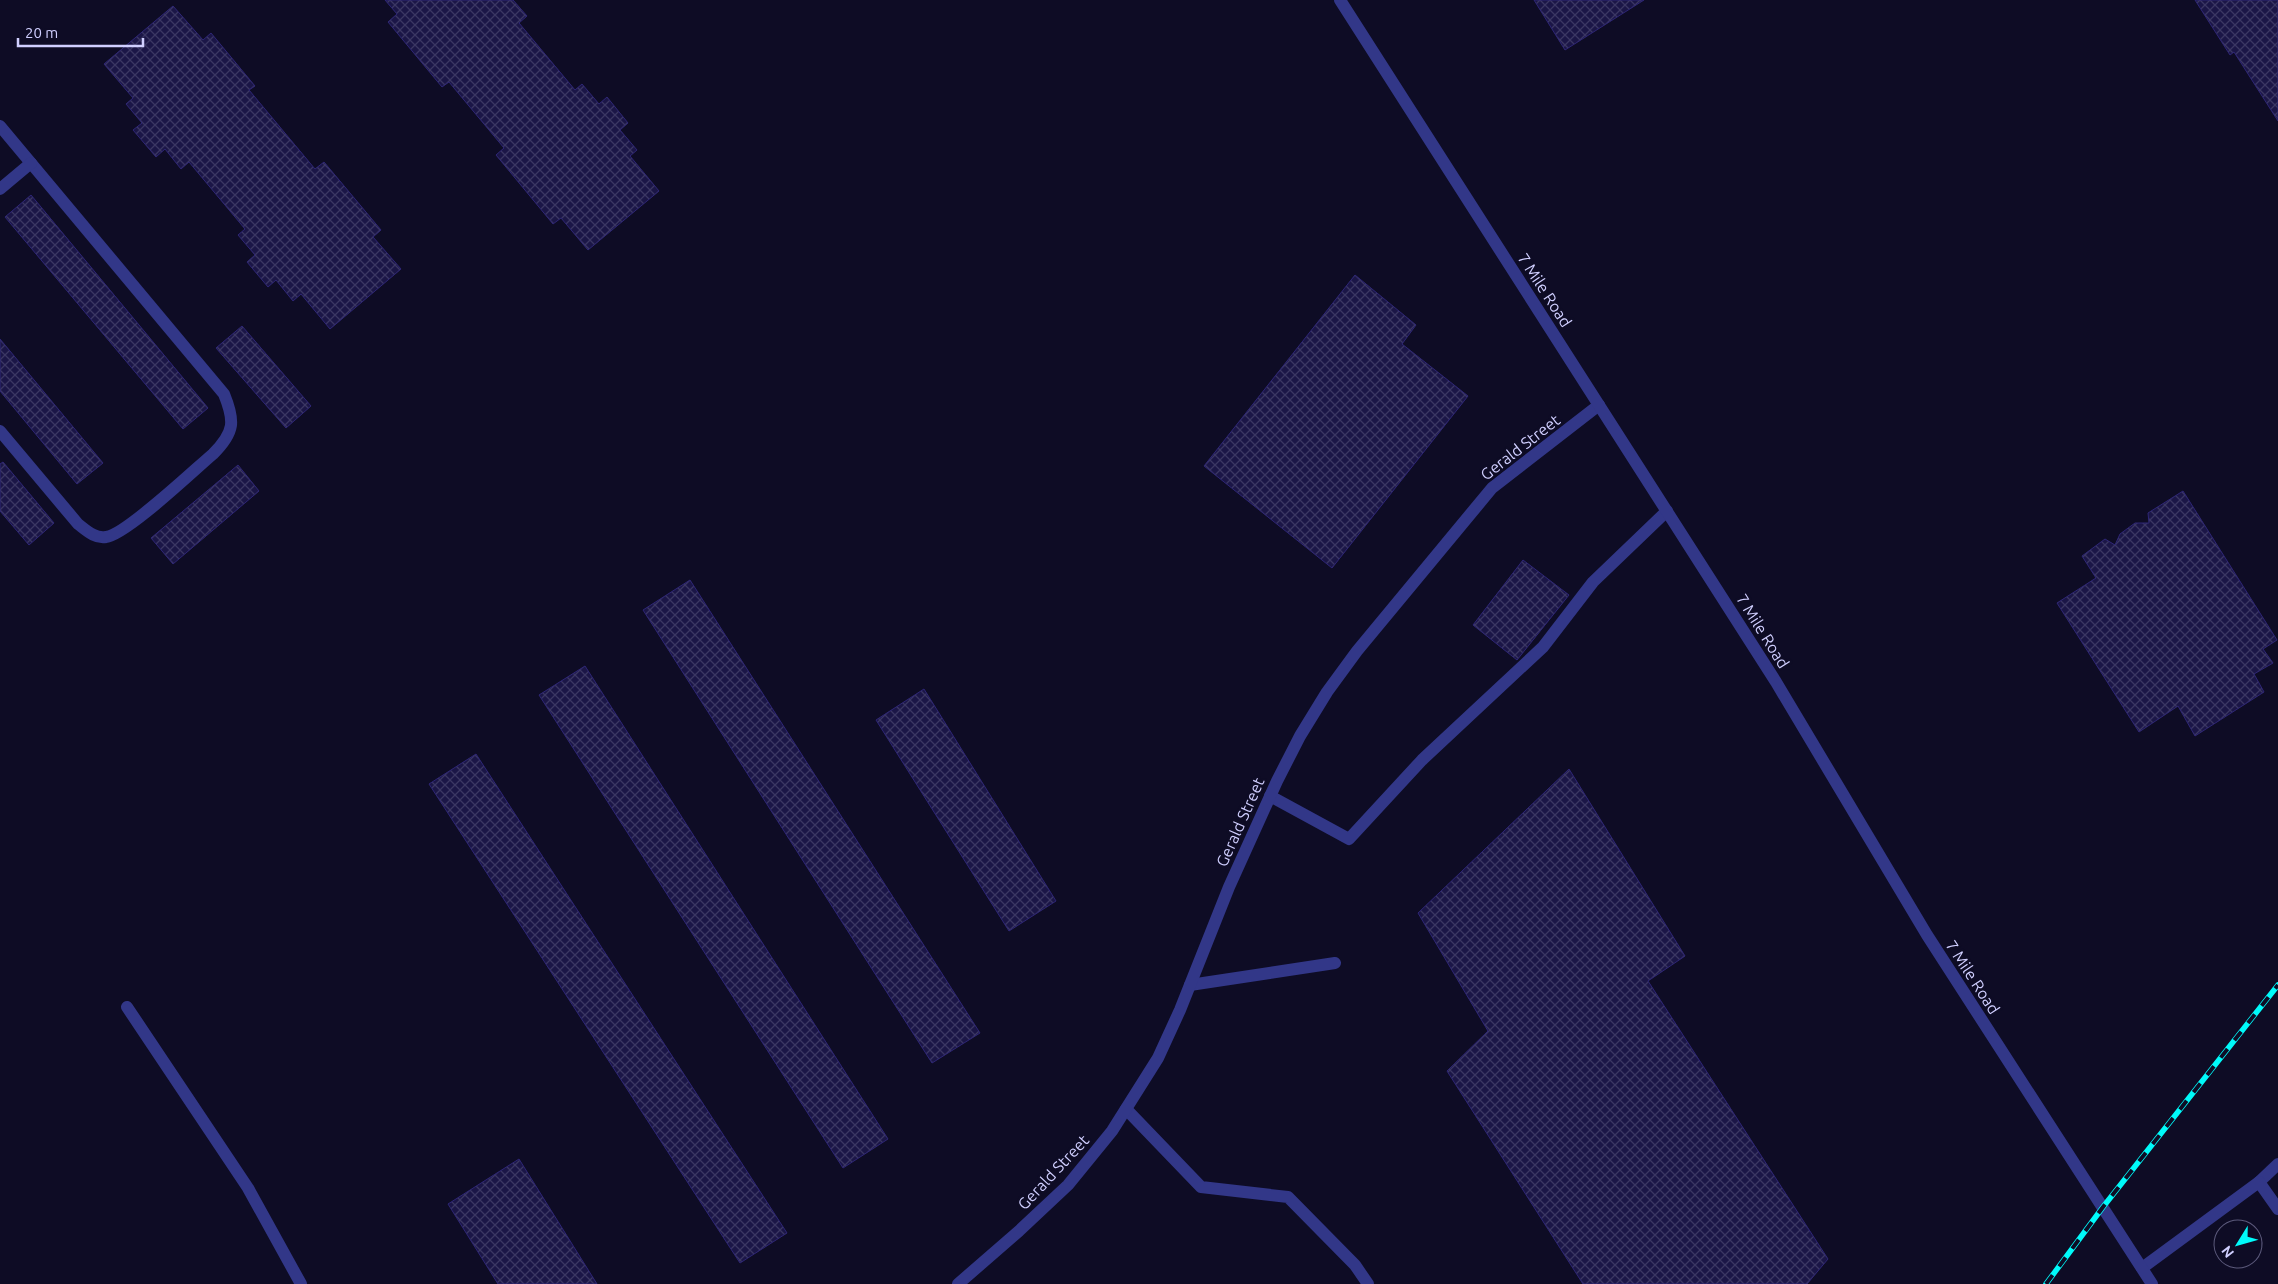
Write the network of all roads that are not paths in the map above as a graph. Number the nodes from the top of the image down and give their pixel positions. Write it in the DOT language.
graph roads {
  1 [pos="1340,0"];
  2 [pos="0,126"];
  3 [pos="31,163"];
  4 [pos="0,188"];
  5 [pos="1599,405"];
  6 [pos="0,431"];
  7 [pos="1667,512"];
  8 [pos="1270,796"];
  9 [pos="1335,963"];
  10 [pos="1190,986"];
  11 [pos="127,1007"];
  12 [pos="1126,1109"];
  13 [pos="2278,1164"];
  14 [pos="2259,1182"];
  15 [pos="2278,1208"];
  16 [pos="2142,1268"];
  17 [pos="301,1284"];
  18 [pos="958,1284"];
  19 [pos="1368,1284"];
  20 [pos="2152,1284"];
  1 -- 5 [label="street, 7 Mile Road"];
  2 -- 3 [label="street"];
  3 -- 4 [label="street"];
  3 -- 6 [label="street"];
  5 -- 7 [label="street, 7 Mile Road"];
  5 -- 8 [label="street, Gerald Street"];
  7 -- 8 [label="street"];
  7 -- 16 [label="street, 7 Mile Road"];
  8 -- 10 [label="street, Gerald Street"];
  9 -- 10 [label="street"];
  10 -- 12 [label="street, Gerald Street"];
  11 -- 17 [label="street"];
  12 -- 18 [label="street, Gerald Street"];
  12 -- 19 [label="street"];
  13 -- 14 [label="street"];
  14 -- 15 [label="street"];
  14 -- 16 [label="street"];
  16 -- 20 [label="street, 7 Mile Road"];
}
